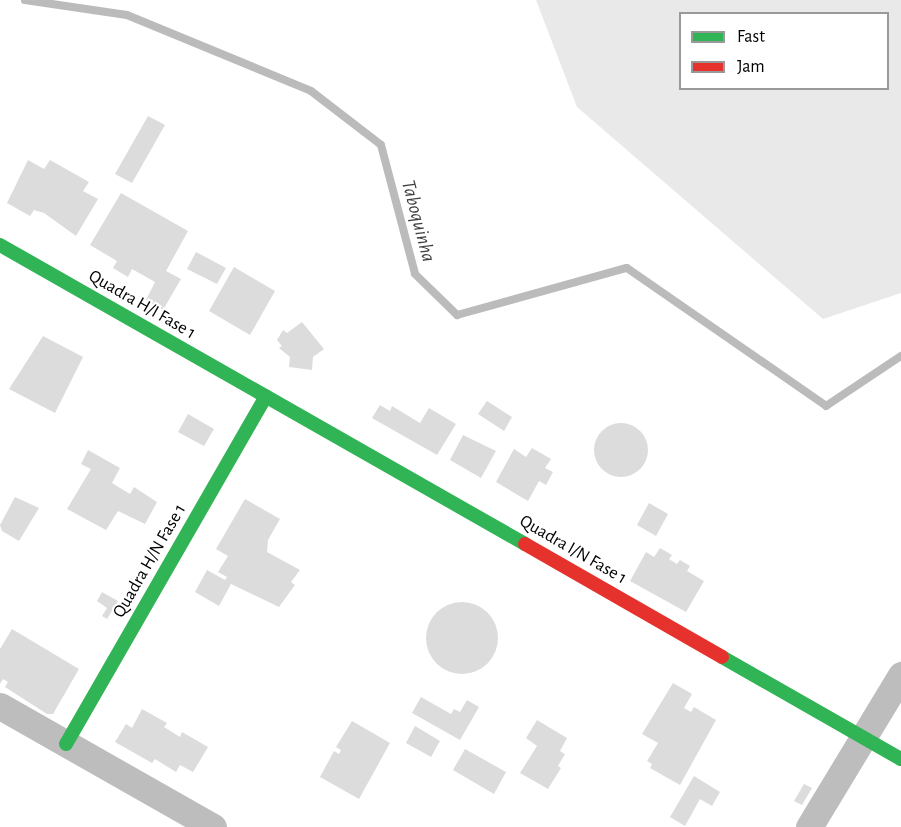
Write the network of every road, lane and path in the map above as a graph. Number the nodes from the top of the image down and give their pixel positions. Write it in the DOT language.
graph roads {
  1 [pos="0,245"];
  2 [pos="266,396"];
  3 [pos="901,675"];
  4 [pos="0,706"];
  5 [pos="862,736"];
  6 [pos="66,744"];
  7 [pos="901,759"];
  8 [pos="213,827"];
  9 [pos="809,827"];
  1 -- 2 [label="street, Quadra H/I Fase 1"];
  2 -- 5 [label="street, Quadra I/N Fase 1"];
  2 -- 6 [label="street, Quadra H/N Fase 1"];
  3 -- 5 [label="street"];
  4 -- 6 [label="street"];
  5 -- 7 [label="street, Quadra I/N Fase 1"];
  5 -- 9 [label="street"];
  6 -- 8 [label="street"];
}
